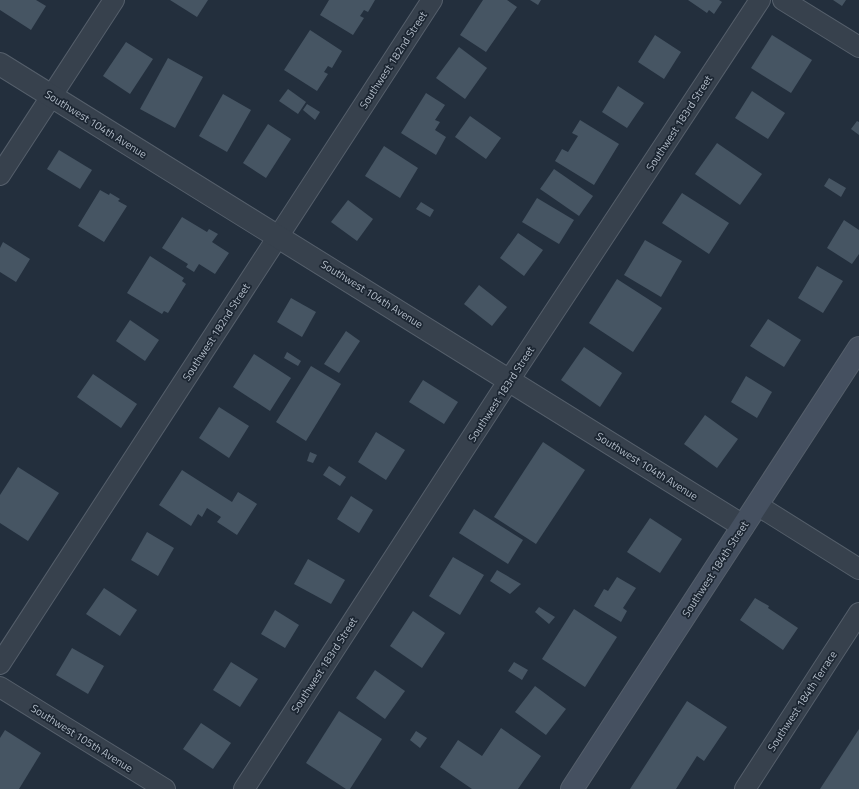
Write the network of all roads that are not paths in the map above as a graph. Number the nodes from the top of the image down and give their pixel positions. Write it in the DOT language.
graph roads {
  1 [pos="114,0"];
  2 [pos="432,0"];
  3 [pos="760,0"];
  4 [pos="783,0"];
  5 [pos="859,47"];
  6 [pos="0,64"];
  7 [pos="52,96"];
  8 [pos="0,175"];
  9 [pos="278,236"];
  10 [pos="859,348"];
  11 [pos="509,380"];
  12 [pos="757,505"];
  13 [pos="743,526"];
  14 [pos="859,569"];
  15 [pos="859,613"];
  16 [pos="0,664"];
  17 [pos="0,687"];
  18 [pos="165,789"];
  19 [pos="244,789"];
  20 [pos="572,789"];
  21 [pos="745,789"];
  1 -- 7 [label="street"];
  2 -- 9 [label="street, Southwest 182nd Street"];
  3 -- 11 [label="street, Southwest 183rd Street"];
  4 -- 5 [label="street"];
  6 -- 7 [label="street, Southwest 104th Avenue"];
  7 -- 8 [label="street"];
  7 -- 9 [label="street, Southwest 104th Avenue"];
  9 -- 11 [label="street, Southwest 104th Avenue"];
  9 -- 16 [label="street, Southwest 182nd Street"];
  10 -- 12 [label="main road, Southwest 184th Street"];
  11 -- 13 [label="street, Southwest 104th Avenue"];
  11 -- 19 [label="street, Southwest 183rd Street"];
  12 -- 13 [label="main road, Southwest 184th Street"];
  12 -- 14 [label="street"];
  13 -- 20 [label="main road, Southwest 184th Street"];
  15 -- 21 [label="street, Southwest 184th Terrace"];
  17 -- 18 [label="street, Southwest 105th Avenue"];
}
